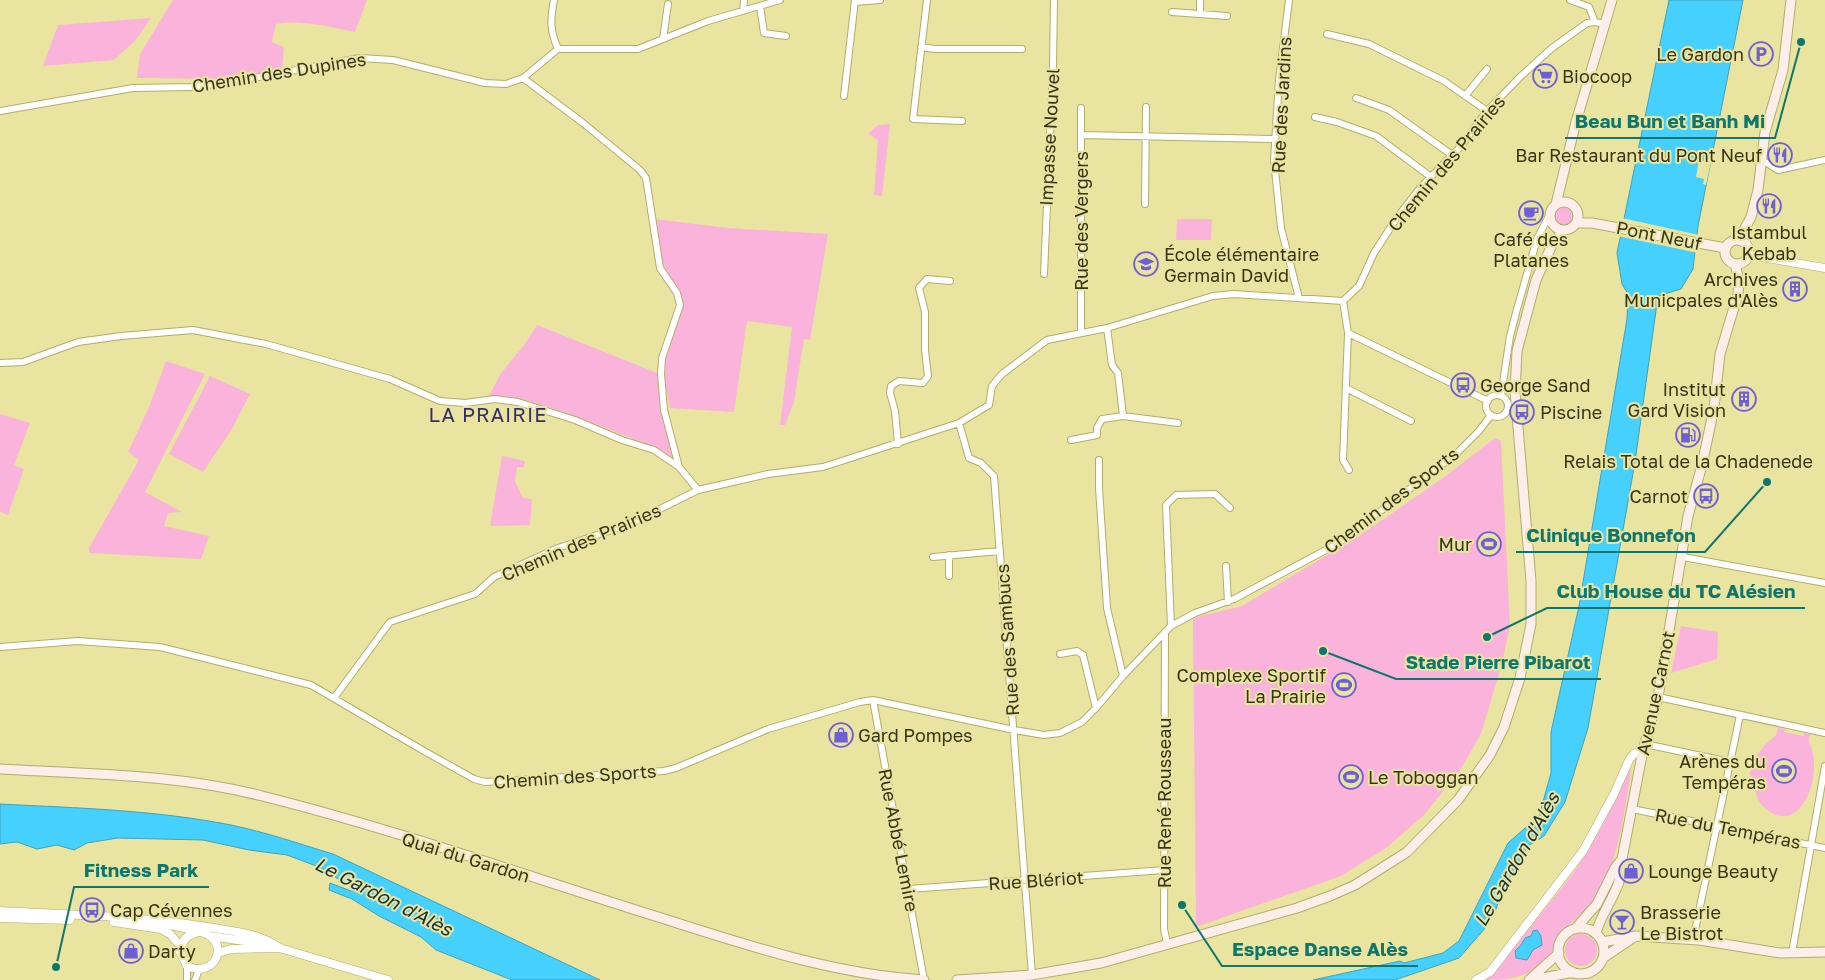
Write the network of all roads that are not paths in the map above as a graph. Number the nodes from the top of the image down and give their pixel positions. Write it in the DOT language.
graph roads {
  1 [pos="554,0"];
  2 [pos="744,0"];
  3 [pos="780,0"];
  4 [pos="880,0"];
  5 [pos="927,0"];
  6 [pos="1054,0"];
  7 [pos="1200,0"];
  8 [pos="1289,0"];
  9 [pos="1570,0"];
  10 [pos="1612,0"];
  11 [pos="1791,0"];
  12 [pos="855,1"];
  13 [pos="668,4"];
  14 [pos="760,6"];
  15 [pos="743,11"];
  16 [pos="1172,12"];
  17 [pos="1200,14"];
  18 [pos="1227,16"];
  19 [pos="1595,22"];
  20 [pos="1605,24"];
  21 [pos="1327,34"];
  22 [pos="786,36"];
  23 [pos="663,39"];
  24 [pos="921,47"];
  25 [pos="558,49"];
  26 [pos="1022,49"];
  27 [pos="1487,68"];
  28 [pos="523,78"];
  29 [pos="844,96"];
  30 [pos="1465,96"];
  31 [pos="1356,98"];
  32 [pos="1146,107"];
  33 [pos="1081,108"];
  34 [pos="0,111"];
  35 [pos="1487,112"];
  36 [pos="1314,117"];
  37 [pos="962,121"];
  38 [pos="1081,135"];
  39 [pos="1145,136"];
  40 [pos="1275,139"];
  41 [pos="1452,154"];
  42 [pos="1762,160"];
  43 [pos="1825,160"];
  44 [pos="1431,178"];
  45 [pos="1561,203"];
  46 [pos="1145,204"];
  47 [pos="1577,219"];
  48 [pos="1552,225"];
  49 [pos="1739,239"];
  50 [pos="1725,248"];
  51 [pos="1749,254"];
  52 [pos="1735,264"];
  53 [pos="1825,268"];
  54 [pos="1044,274"];
  55 [pos="950,281"];
  56 [pos="1299,298"];
  57 [pos="1343,301"];
  58 [pos="1107,328"];
  59 [pos="1081,333"];
  60 [pos="1348,333"];
  61 [pos="0,363"];
  62 [pos="1346,388"];
  63 [pos="1501,396"];
  64 [pos="1488,401"];
  65 [pos="1490,415"];
  66 [pos="1123,416"];
  67 [pos="1411,421"];
  68 [pos="958,423"];
  69 [pos="1178,423"];
  70 [pos="1071,440"];
  71 [pos="898,444"];
  72 [pos="1099,460"];
  73 [pos="679,467"];
  74 [pos="1349,470"];
  75 [pos="698,490"];
  76 [pos="1230,508"];
  77 [pos="1000,551"];
  78 [pos="949,555"];
  79 [pos="933,557"];
  80 [pos="1682,557"];
  81 [pos="1226,566"];
  82 [pos="949,576"];
  83 [pos="1825,583"];
  84 [pos="1228,602"];
  85 [pos="1171,626"];
  86 [pos="1164,632"];
  87 [pos="0,647"];
  88 [pos="1060,654"];
  89 [pos="1123,676"];
  90 [pos="1658,697"];
  91 [pos="334,698"];
  92 [pos="873,700"];
  93 [pos="1096,708"];
  94 [pos="1740,715"];
  95 [pos="1014,730"];
  96 [pos="1825,734"];
  97 [pos="1644,747"];
  98 [pos="1730,762"];
  99 [pos="1825,766"];
  100 [pos="0,769"];
  101 [pos="1632,809"];
  102 [pos="1716,824"];
  103 [pos="1810,844"];
  104 [pos="1825,848"];
  105 [pos="1622,859"];
  106 [pos="1164,870"];
  107 [pos="1025,881"];
  108 [pos="909,889"];
  109 [pos="0,911"];
  110 [pos="0,918"];
  111 [pos="149,920"];
  112 [pos="1575,929"];
  113 [pos="198,932"];
  114 [pos="1596,934"];
  115 [pos="210,936"];
  116 [pos="1636,936"];
  117 [pos="1693,940"];
  118 [pos="1602,942"];
  119 [pos="1167,943"];
  120 [pos="181,947"];
  121 [pos="280,948"];
  122 [pos="1825,952"];
  123 [pos="218,953"];
  124 [pos="1559,953"];
  125 [pos="1792,953"];
  126 [pos="1603,958"];
  127 [pos="188,966"];
  128 [pos="199,970"];
  129 [pos="1573,972"];
  130 [pos="1032,975"];
  131 [pos="1543,979"];
  132 [pos="187,980"];
  133 [pos="195,980"];
  134 [pos="388,980"];
  135 [pos="924,980"];
  136 [pos="957,980"];
  137 [pos="1476,980"];
  138 [pos="1531,980"];
  1 -- 25 [label="street"];
  2 -- 15 [label="street"];
  3 -- 14 [label="street"];
  4 -- 12 [label="street"];
  5 -- 24 [label="street"];
  6 -- 54 [label="street, Impasse Nouvel"];
  7 -- 17 [label="street"];
  8 -- 40 [label="street, Rue des Jardins"];
  9 -- 19 [label="street"];
  10 -- 20 [label="main road"];
  11 -- 42 [label="main road"];
  12 -- 29 [label="street"];
  13 -- 23 [label="street"];
  14 -- 15 [label="street"];
  14 -- 22 [label="street"];
  15 -- 23 [label="street"];
  16 -- 17 [label="street"];
  17 -- 18 [label="street"];
  19 -- 20 [label="street"];
  19 -- 35 [label="street, Chemin des Prairies"];
  20 -- 45 [label="main road"];
  21 -- 30 [label="street"];
  23 -- 25 [label="street"];
  24 -- 26 [label="street"];
  24 -- 37 [label="street"];
  25 -- 28 [label="street, Chemin des Dupines"];
  27 -- 30 [label="street"];
  28 -- 34 [label="street, Chemin des Dupines"];
  28 -- 73 [label="street"];
  30 -- 35 [label="street"];
  31 -- 41 [label="street"];
  32 -- 39 [label="street"];
  33 -- 38 [label="street, Rue des Vergers"];
  35 -- 41 [label="street, Chemin des Prairies"];
  36 -- 44 [label="street"];
  38 -- 39 [label="street"];
  38 -- 59 [label="street, Rue des Vergers"];
  39 -- 40 [label="street"];
  39 -- 46 [label="street"];
  40 -- 56 [label="street, Rue des Jardins"];
  41 -- 44 [label="street, Chemin des Prairies"];
  42 -- 43 [label="street"];
  42 -- 49 [label="main road"];
  44 -- 57 [label="street, Chemin des Prairies"];
  45 -- 47 [label="main road"];
  45 -- 48 [label="main road"];
  47 -- 48 [label="main road"];
  47 -- 50 [label="main road, Pont Neuf"];
  48 -- 63 [label="street"];
  48 -- 119 [label="main road"];
  49 -- 50 [label="main road"];
  49 -- 51 [label="main road"];
  50 -- 52 [label="main road"];
  51 -- 52 [label="main road"];
  51 -- 53 [label="street"];
  52 -- 80 [label="main road, Avenue Carnot"];
  55 -- 71 [label="street"];
  56 -- 57 [label="street, Chemin des Prairies"];
  56 -- 58 [label="street, Chemin des Prairies"];
  57 -- 60 [label="street"];
  58 -- 59 [label="street, Chemin des Prairies"];
  58 -- 66 [label="street"];
  59 -- 68 [label="street, Chemin des Prairies"];
  60 -- 62 [label="street"];
  60 -- 64 [label="street"];
  61 -- 73 [label="street"];
  62 -- 67 [label="street"];
  62 -- 74 [label="street"];
  63 -- 64 [label="street"];
  63 -- 65 [label="street"];
  64 -- 65 [label="street"];
  65 -- 84 [label="street, Chemin des Sports"];
  66 -- 69 [label="street"];
  66 -- 70 [label="street"];
  68 -- 71 [label="street, Chemin des Prairies"];
  68 -- 77 [label="street, Rue des Sambucs"];
  71 -- 75 [label="street, Chemin des Prairies"];
  72 -- 89 [label="street"];
  73 -- 75 [label="street"];
  75 -- 91 [label="street, Chemin des Prairies"];
  76 -- 85 [label="street"];
  77 -- 78 [label="street, Rue des Sambucs"];
  77 -- 95 [label="street, Rue des Sambucs"];
  78 -- 79 [label="street, Rue des Sambucs"];
  78 -- 82 [label="street"];
  80 -- 83 [label="street"];
  80 -- 90 [label="main road, Avenue Carnot"];
  81 -- 84 [label="street"];
  84 -- 85 [label="street, Chemin des Sports"];
  85 -- 86 [label="street, Chemin des Sports"];
  86 -- 89 [label="street, Chemin des Sports"];
  86 -- 106 [label="street, Rue René Rousseau"];
  87 -- 91 [label="street, Chemin des Sports"];
  88 -- 93 [label="street"];
  89 -- 93 [label="street, Chemin des Sports"];
  90 -- 94 [label="street"];
  90 -- 97 [label="main road, Avenue Carnot"];
  91 -- 92 [label="street, Chemin des Sports"];
  92 -- 95 [label="street, Chemin des Sports"];
  92 -- 108 [label="street, Rue Abbé Lemire"];
  93 -- 95 [label="street, Chemin des Sports"];
  94 -- 96 [label="street"];
  94 -- 98 [label="street"];
  95 -- 107 [label="street, Rue des Sambucs"];
  97 -- 98 [label="street"];
  97 -- 101 [label="main road, Avenue Carnot"];
  97 -- 137 [label="street"];
  98 -- 102 [label="street"];
  99 -- 103 [label="street"];
  100 -- 135 [label="main road, Quai du Gardon"];
  101 -- 102 [label="street, Rue du Tempéras"];
  101 -- 105 [label="main road, Avenue Carnot"];
  102 -- 103 [label="street, Rue du Tempéras"];
  102 -- 117 [label="street"];
  103 -- 104 [label="street, Rue du Tempéras"];
  103 -- 125 [label="street"];
  105 -- 112 [label="main road, Avenue Carnot"];
  105 -- 114 [label="main road, Avenue Carnot"];
  106 -- 107 [label="street, Rue Blériot"];
  106 -- 119 [label="street, Rue René Rousseau"];
  107 -- 108 [label="street, Rue Blériot"];
  107 -- 130 [label="street, Rue des Sambucs"];
  108 -- 135 [label="street, Rue Abbé Lemire"];
  109 -- 111 [label="street"];
  110 -- 120 [label="street"];
  111 -- 113 [label="street"];
  111 -- 121 [label="street"];
  112 -- 114 [label="main road"];
  112 -- 124 [label="main road"];
  113 -- 115 [label="street"];
  113 -- 120 [label="street"];
  114 -- 118 [label="main road"];
  115 -- 121 [label="street"];
  115 -- 123 [label="street"];
  116 -- 117 [label="main road"];
  116 -- 118 [label="main road"];
  116 -- 126 [label="main road"];
  117 -- 125 [label="main road"];
  118 -- 126 [label="main road"];
  119 -- 130 [label="main road"];
  120 -- 127 [label="street"];
  121 -- 123 [label="street"];
  121 -- 134 [label="street"];
  122 -- 125 [label="main road"];
  123 -- 128 [label="street"];
  124 -- 129 [label="main road"];
  124 -- 138 [label="main road"];
  126 -- 129 [label="main road"];
  127 -- 128 [label="street"];
  127 -- 132 [label="street"];
  128 -- 133 [label="street"];
  129 -- 131 [label="main road"];
  130 -- 136 [label="main road"];
  131 -- 138 [label="main road"];
}
